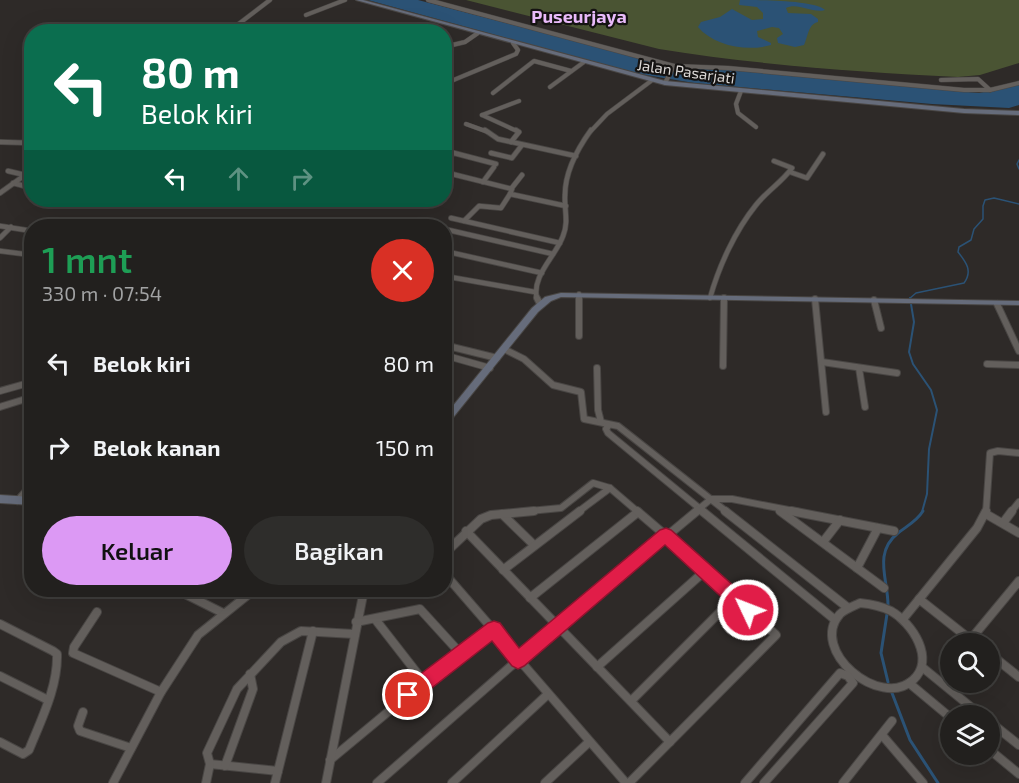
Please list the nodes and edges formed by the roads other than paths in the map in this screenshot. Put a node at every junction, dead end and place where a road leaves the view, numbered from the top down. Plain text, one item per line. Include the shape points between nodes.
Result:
1 (270, 0) edge
2 (345, 0) edge
3 (358, 0) edge
4 (428, 0) edge
5 (306, 15) dead end
6 (238, 24) edge
7 (445, 24) edge
8 (452, 26) edge
9 (478, 33) junction
10 (513, 43) junction
11 (452, 45) edge
12 (584, 62) junction
13 (673, 67) junction
14 (571, 71) junction
15 (452, 80) edge
16 (941, 80) dead end
17 (651, 81) junction
18 (665, 82) junction
19 (1019, 83) edge
20 (550, 87) dead end
21 (990, 90) junction
22 (741, 91) junction
23 (493, 93) dead end
24 (519, 101) dead end
25 (1019, 113) edge
26 (466, 124) dead end
27 (756, 127) dead end
28 (0, 142) edge
29 (512, 142) junction
30 (24, 143) edge
31 (522, 145) junction
32 (452, 154) edge
33 (823, 154) dead end
34 (576, 156) junction
35 (485, 161) junction
36 (774, 161) dead end
37 (8, 171) dead end
38 (790, 172) junction
39 (452, 174) edge
40 (24, 175) edge
41 (522, 175) dead end
42 (24, 176) edge
43 (483, 182) junction
44 (13, 183) junction
45 (24, 186) edge
46 (510, 191) junction
47 (0, 193) edge
48 (566, 206) junction
49 (451, 218) dead end
50 (464, 221) junction
51 (0, 226) edge
52 (10, 227) junction
53 (24, 230) edge
54 (452, 231) edge
55 (0, 238) edge
56 (560, 243) junction
57 (0, 251) edge
58 (452, 253) edge
59 (24, 254) edge
60 (553, 254) junction
61 (542, 273) junction
62 (452, 277) edge
63 (535, 292) junction
64 (579, 294) junction
65 (710, 298) junction
66 (724, 298) junction
67 (814, 298) junction
68 (874, 300) junction
69 (1019, 303) edge
70 (540, 304) junction
71 (997, 304) junction
72 (881, 328) dead end
73 (579, 336) dead end
74 (452, 347) edge
75 (504, 349) junction
76 (1019, 351) edge
77 (452, 357) edge
78 (497, 358) junction
79 (822, 362) junction
80 (987, 364) dead end
81 (1019, 365) edge
82 (723, 366) dead end
83 (490, 368) junction
84 (597, 368) dead end
85 (859, 368) junction
86 (897, 373) dead end
87 (24, 384) edge
88 (0, 391) edge
89 (24, 400) edge
90 (0, 407) edge
91 (865, 407) dead end
92 (826, 412) dead end
93 (452, 413) edge
94 (604, 424) junction
95 (1019, 453) edge
96 (610, 488) junction
97 (24, 493) edge
98 (0, 499) edge
99 (711, 499) junction
100 (17, 501) junction
101 (24, 501) edge
102 (1019, 502) edge
103 (697, 508) junction
104 (777, 508) junction
105 (638, 512) junction
106 (502, 514) junction
107 (986, 514) junction
108 (840, 520) junction
109 (1003, 523) junction
110 (878, 528) junction
111 (466, 531) junction
112 (894, 531) dead end
113 (1019, 533) edge
114 (666, 535) junction
115 (823, 542) junction
116 (452, 546) edge
117 (534, 546) junction
118 (857, 568) junction
119 (503, 570) junction
120 (706, 570) junction
121 (1019, 581) edge
122 (452, 582) edge
123 (884, 588) dead end
124 (193, 597) edge
125 (245, 597) edge
126 (362, 597) edge
127 (530, 598) junction
128 (734, 598) junction
129 (919, 599) junction
130 (847, 607) junction
131 (97, 612) dead end
132 (223, 613) junction
133 (375, 619) junction
134 (834, 619) junction
135 (903, 619) junction
136 (356, 622) junction
137 (0, 624) edge
138 (559, 627) junction
139 (494, 629) junction
140 (313, 631) junction
141 (964, 633) edge
142 (980, 633) edge
143 (354, 634) junction
144 (461, 654) junction
145 (518, 660) junction
146 (1000, 662) edge
147 (597, 667) junction
148 (922, 667) junction
149 (250, 674) junction
150 (1018, 675) edge
151 (0, 676) edge
152 (424, 682) junction
153 (909, 683) junction
154 (161, 692) junction
155 (547, 695) junction
156 (48, 700) junction
157 (631, 701) junction
158 (969, 705) edge
159 (940, 709) edge
160 (83, 712) dead end
161 (892, 721) dead end
162 (1000, 730) edge
163 (882, 735) junction
164 (0, 742) edge
165 (589, 742) junction
166 (670, 742) junction
167 (1019, 745) edge
168 (131, 748) junction
169 (1000, 758) edge
170 (330, 760) junction
171 (210, 764) junction
172 (225, 766) junction
173 (278, 771) junction
174 (1019, 774) edge
175 (380, 782) edge
176 (113, 783) edge
177 (206, 783) edge
178 (275, 783) edge
179 (326, 783) edge
180 (452, 783) edge
181 (545, 783) edge
182 (628, 783) edge
183 (745, 783) edge
184 (764, 783) edge
185 (843, 783) edge
186 (922, 783) edge

1 - 6 street
2 - 5 street
3 - 7 main road, Jalan Pasarjati
4 - 13 street
8 - 9 main road, Jalan Pasarjati
9 - 10 main road, Jalan Pasarjati
9 - 11 street
10 - 12 main road, Jalan Pasarjati
10 - 15 street via 516,54
12 - 14 street
12 - 17 main road, Jalan Pasarjati
13 - 18 street
13 - 21 street
14 - 20 street
14 - 23 street via 534,61
16 - 21 street via 978,79
17 - 18 main road, Jalan Pasarjati
17 - 34 street via 590,131
18 - 22 main road, Jalan Pasarjati
19 - 21 street
22 - 25 main road, Jalan Pasarjati
22 - 27 street via 736,112
24 - 29 street via 482,115 519,132
26 - 29 street
28 - 30 street
29 - 31 street
31 - 34 street
31 - 35 street via 511,159 493,151
32 - 35 street
33 - 38 street via 808,177
34 - 48 street via 565,187
35 - 43 street via 495,166
36 - 38 street via 792,167
37 - 40 street
38 - 65 street via 760,201 716,274
39 - 43 street
41 - 46 street
42 - 44 street
43 - 46 street
44 - 45 street
44 - 47 street
46 - 48 street
46 - 50 street via 501,208 479,206
48 - 56 street via 566,227
49 - 50 street
50 - 56 street
51 - 52 street
52 - 53 street
52 - 55 street
54 - 60 street
56 - 60 street
57 - 59 street
58 - 61 street
60 - 61 street
61 - 63 street
62 - 63 street
63 - 70 street
64 - 65 main road
64 - 70 main road via 555,296
64 - 73 street
65 - 66 main road
66 - 67 main road
66 - 82 street
67 - 68 main road
67 - 79 street
68 - 71 main road
68 - 72 street
69 - 71 main road
70 - 75 main road
71 - 76 street
74 - 78 street
75 - 78 main road
75 - 94 street via 524,359 554,385 581,392 584,419
77 - 83 street
78 - 83 main road
79 - 85 street
79 - 92 street
80 - 81 street
83 - 93 main road
84 - 94 street via 598,410
85 - 86 street
85 - 91 street
87 - 88 street
89 - 90 street
94 - 99 street via 618,426
94 - 103 street via 608,433
95 - 107 street via 990,453
96 - 105 street
96 - 106 street via 593,483 556,509
96 - 117 street
97 - 100 street
98 - 100 main road
99 - 103 street
99 - 104 street via 724,497
99 - 130 street
100 - 101 main road
102 - 109 street
103 - 114 street
103 - 134 street
104 - 108 street
104 - 115 street
105 - 114 street
105 - 127 street
106 - 111 street via 481,519
106 - 117 street
107 - 109 street
107 - 129 street
108 - 110 street
108 - 115 street
109 - 113 street
110 - 112 street
110 - 118 street
111 - 116 street
111 - 119 street
114 - 120 street
114 - 138 street
115 - 118 street
117 - 119 street
118 - 123 street
119 - 127 street
120 - 128 street
120 - 147 street
121 - 142 street
122 - 139 street
124 - 132 street
125 - 132 street
126 - 136 street
127 - 138 street
128 - 157 street
128 - 166 street via 776,635
129 - 135 street
129 - 141 street
130 - 134 street
130 - 135 street via 860,603 875,605
131 - 154 street via 73,653
132 - 154 street via 198,635
133 - 136 street
133 - 144 street via 420,609
133 - 152 street
134 - 153 street via 832,642 837,655 852,672 871,684 885,687
135 - 148 street via 921,643
136 - 143 street
137 - 156 street via 57,654
138 - 145 street
138 - 147 street
139 - 144 street
139 - 145 street
140 - 143 street
140 - 149 street via 288,637
140 - 173 street
143 - 170 street
144 - 152 street
145 - 155 street
145 - 175 street
146 - 150 street
147 - 157 street
148 - 153 street
148 - 158 street
149 - 171 street via 228,704 208,748
149 - 172 street via 253,689
151 - 156 street
152 - 170 street
153 - 159 street
154 - 168 street
155 - 165 street
155 - 180 street
156 - 164 street via 27,753
157 - 166 street
160 - 168 street via 80,731
161 - 163 street
162 - 167 street
163 - 185 street
163 - 186 street
165 - 181 street
165 - 182 street
166 - 182 street
168 - 176 street
169 - 174 street
170 - 179 street
171 - 172 street
171 - 177 street
172 - 173 street
173 - 178 street
183 - 184 street via 840,673 848,676 853,683

